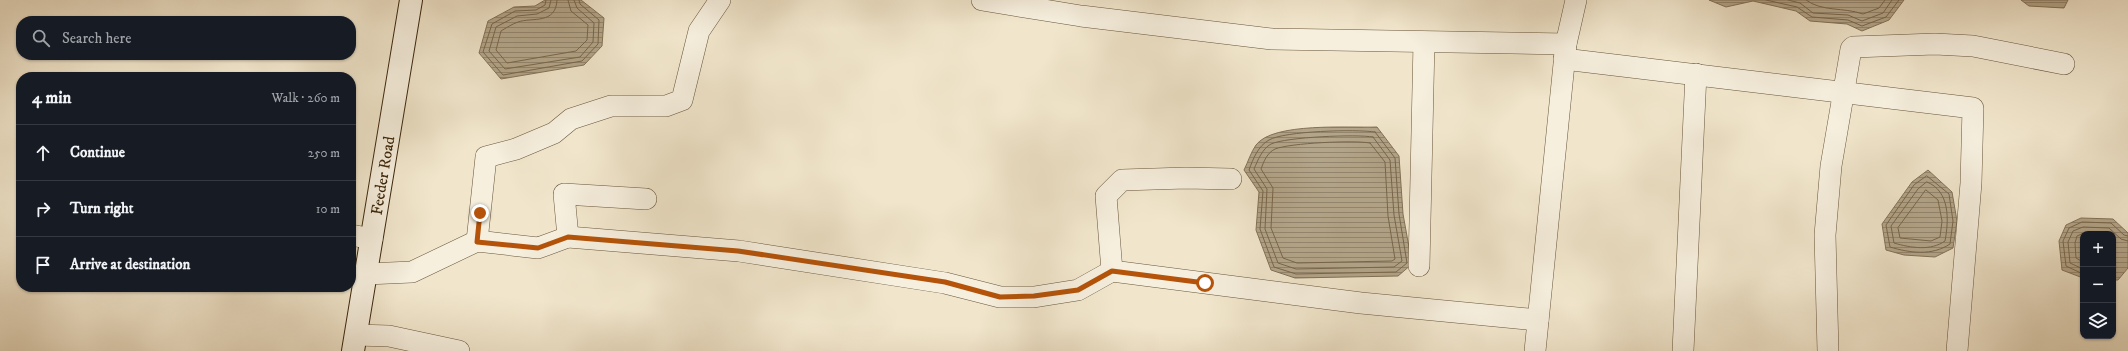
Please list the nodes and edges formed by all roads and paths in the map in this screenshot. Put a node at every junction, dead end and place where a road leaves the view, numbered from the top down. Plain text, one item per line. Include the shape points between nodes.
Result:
1 (411, 0) edge
2 (720, 0) edge
3 (982, 0) edge
4 (1576, 0) edge
5 (1424, 42) junction
6 (1565, 52) junction
7 (2064, 64) dead end
8 (1696, 74) junction
9 (1845, 93) junction
10 (1231, 179) dead end
11 (646, 199) dead end
12 (361, 237) edge
13 (568, 237) junction
14 (477, 242) junction
15 (1419, 266) dead end
16 (1112, 271) junction
17 (366, 274) junction
18 (1538, 320) junction
19 (354, 343) edge
20 (459, 351) edge
21 (1535, 351) edge
22 (1683, 351) edge
23 (1828, 351) edge
24 (1957, 351) edge

1 - 12 street, Feeder Road
2 - 14 street via 699,31 682,100 666,106 611,106 570,119 554,133 486,157
3 - 5 street via 1081,16 1272,39
4 - 6 street
5 - 6 street
5 - 15 street
6 - 8 street
6 - 18 street
7 - 9 street via 1973,46 1856,46 1851,49
8 - 9 street
8 - 22 street
9 - 23 street via 1831,166 1825,235
9 - 24 street via 1973,108 1971,183
10 - 16 street via 1122,180 1106,196
11 - 13 street via 564,194
12 - 17 street, Feeder Road
13 - 14 street via 538,248
13 - 16 street via 738,251 945,282 1000,297 1034,296 1078,290
14 - 17 street via 412,272
16 - 18 street via 1361,303
17 - 19 street, Feeder Road
18 - 21 street
19 - 20 street via 388,336

